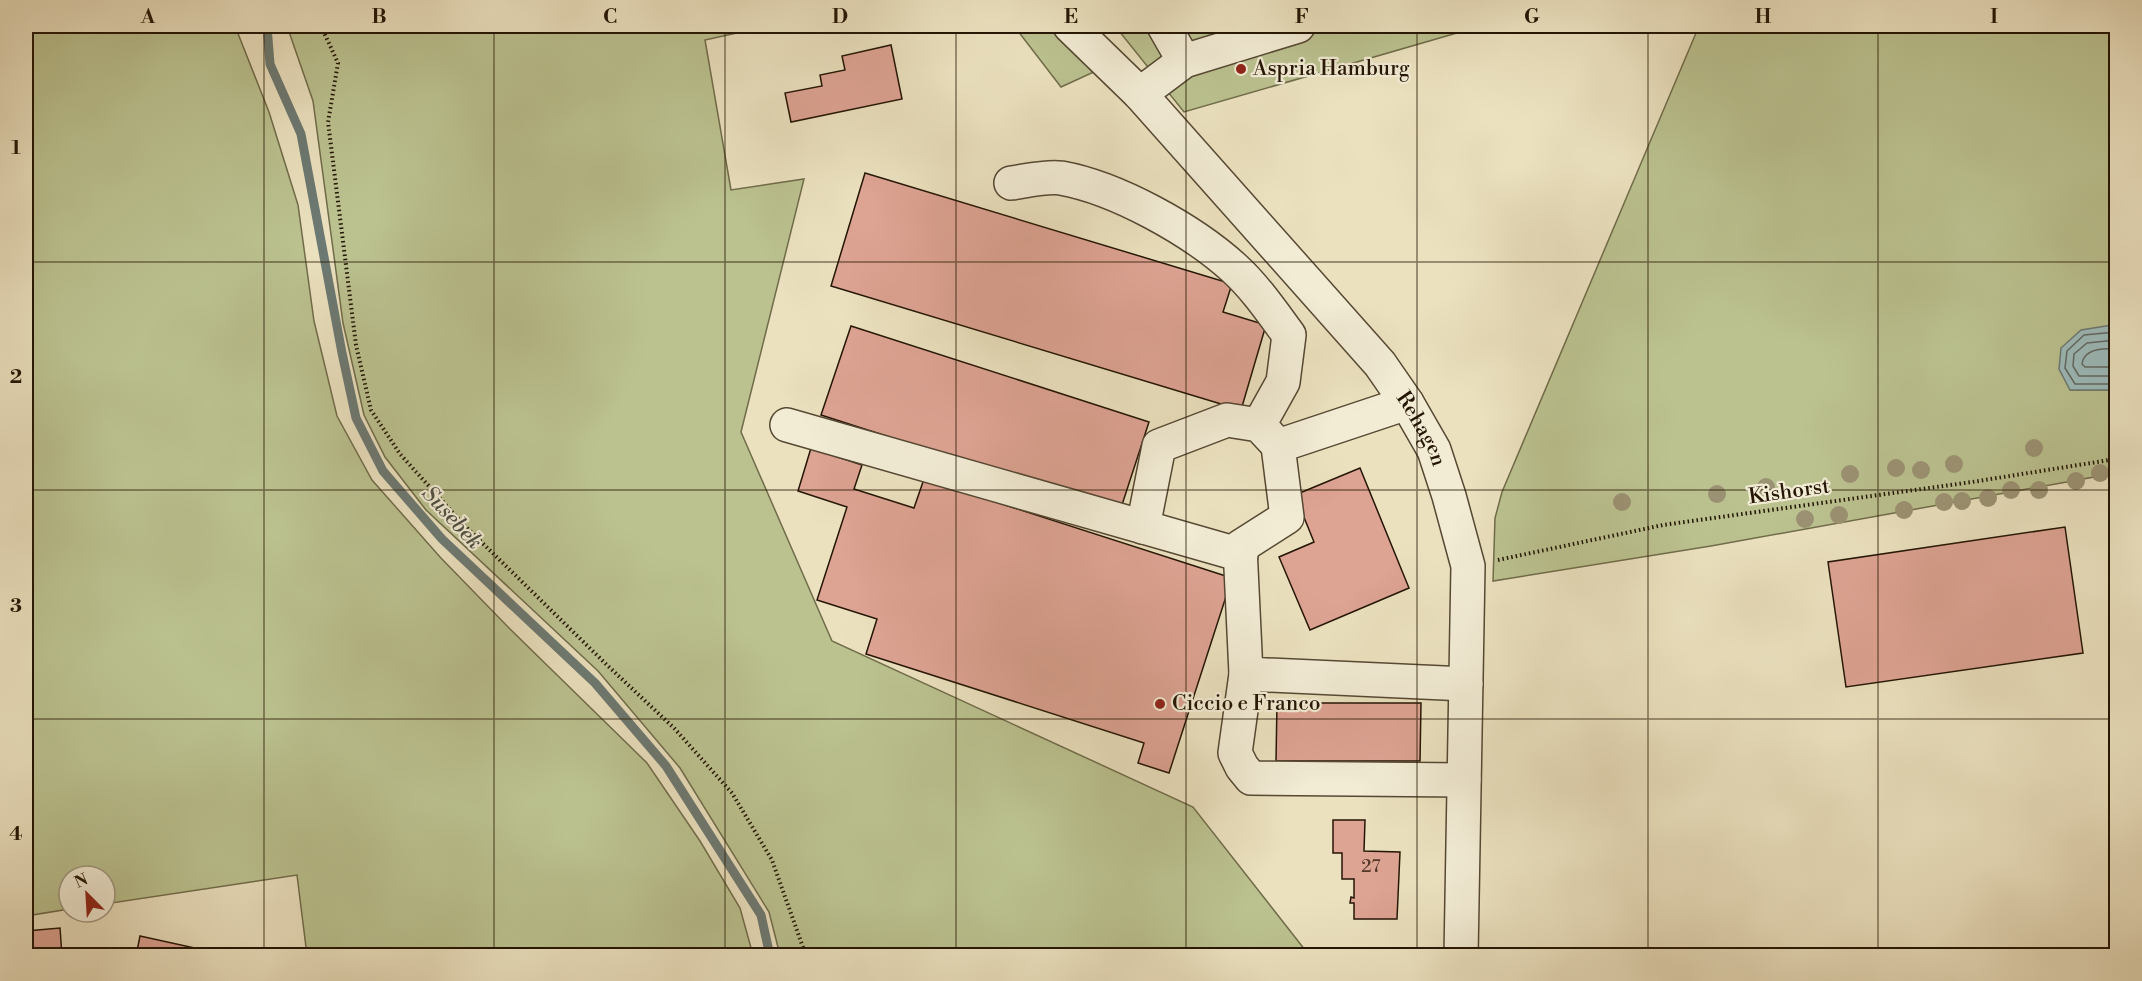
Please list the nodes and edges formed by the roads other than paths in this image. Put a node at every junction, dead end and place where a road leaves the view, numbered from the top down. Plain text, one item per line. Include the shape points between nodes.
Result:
1 (1070, 26) edge
2 (1164, 26) edge
3 (1284, 28) edge
4 (1184, 61) junction
5 (1140, 94) junction
6 (1011, 183) dead end
7 (1407, 403) junction
8 (787, 425) dead end
9 (1269, 436) junction
10 (1143, 527) junction
11 (1241, 555) junction
12 (1245, 674) junction
13 (1466, 684) junction
14 (1464, 780) junction
15 (1461, 956) edge

1 - 5 street, Rehagen
2 - 4 street
3 - 4 street
4 - 5 street
5 - 7 street, Rehagen via 1380,364
6 - 9 street via 1059,178 1104,191 1170,221 1234,268 1289,335 1283,382
7 - 9 street
7 - 13 street, Rehagen via 1434,450 1468,566
8 - 10 street
9 - 10 street via 1227,420 1159,446
9 - 11 street via 1287,517 1240,547
10 - 11 street
11 - 12 street
12 - 13 street
12 - 14 street via 1235,753 1251,778
13 - 14 street, Rehagen
14 - 15 street, Rehagen

